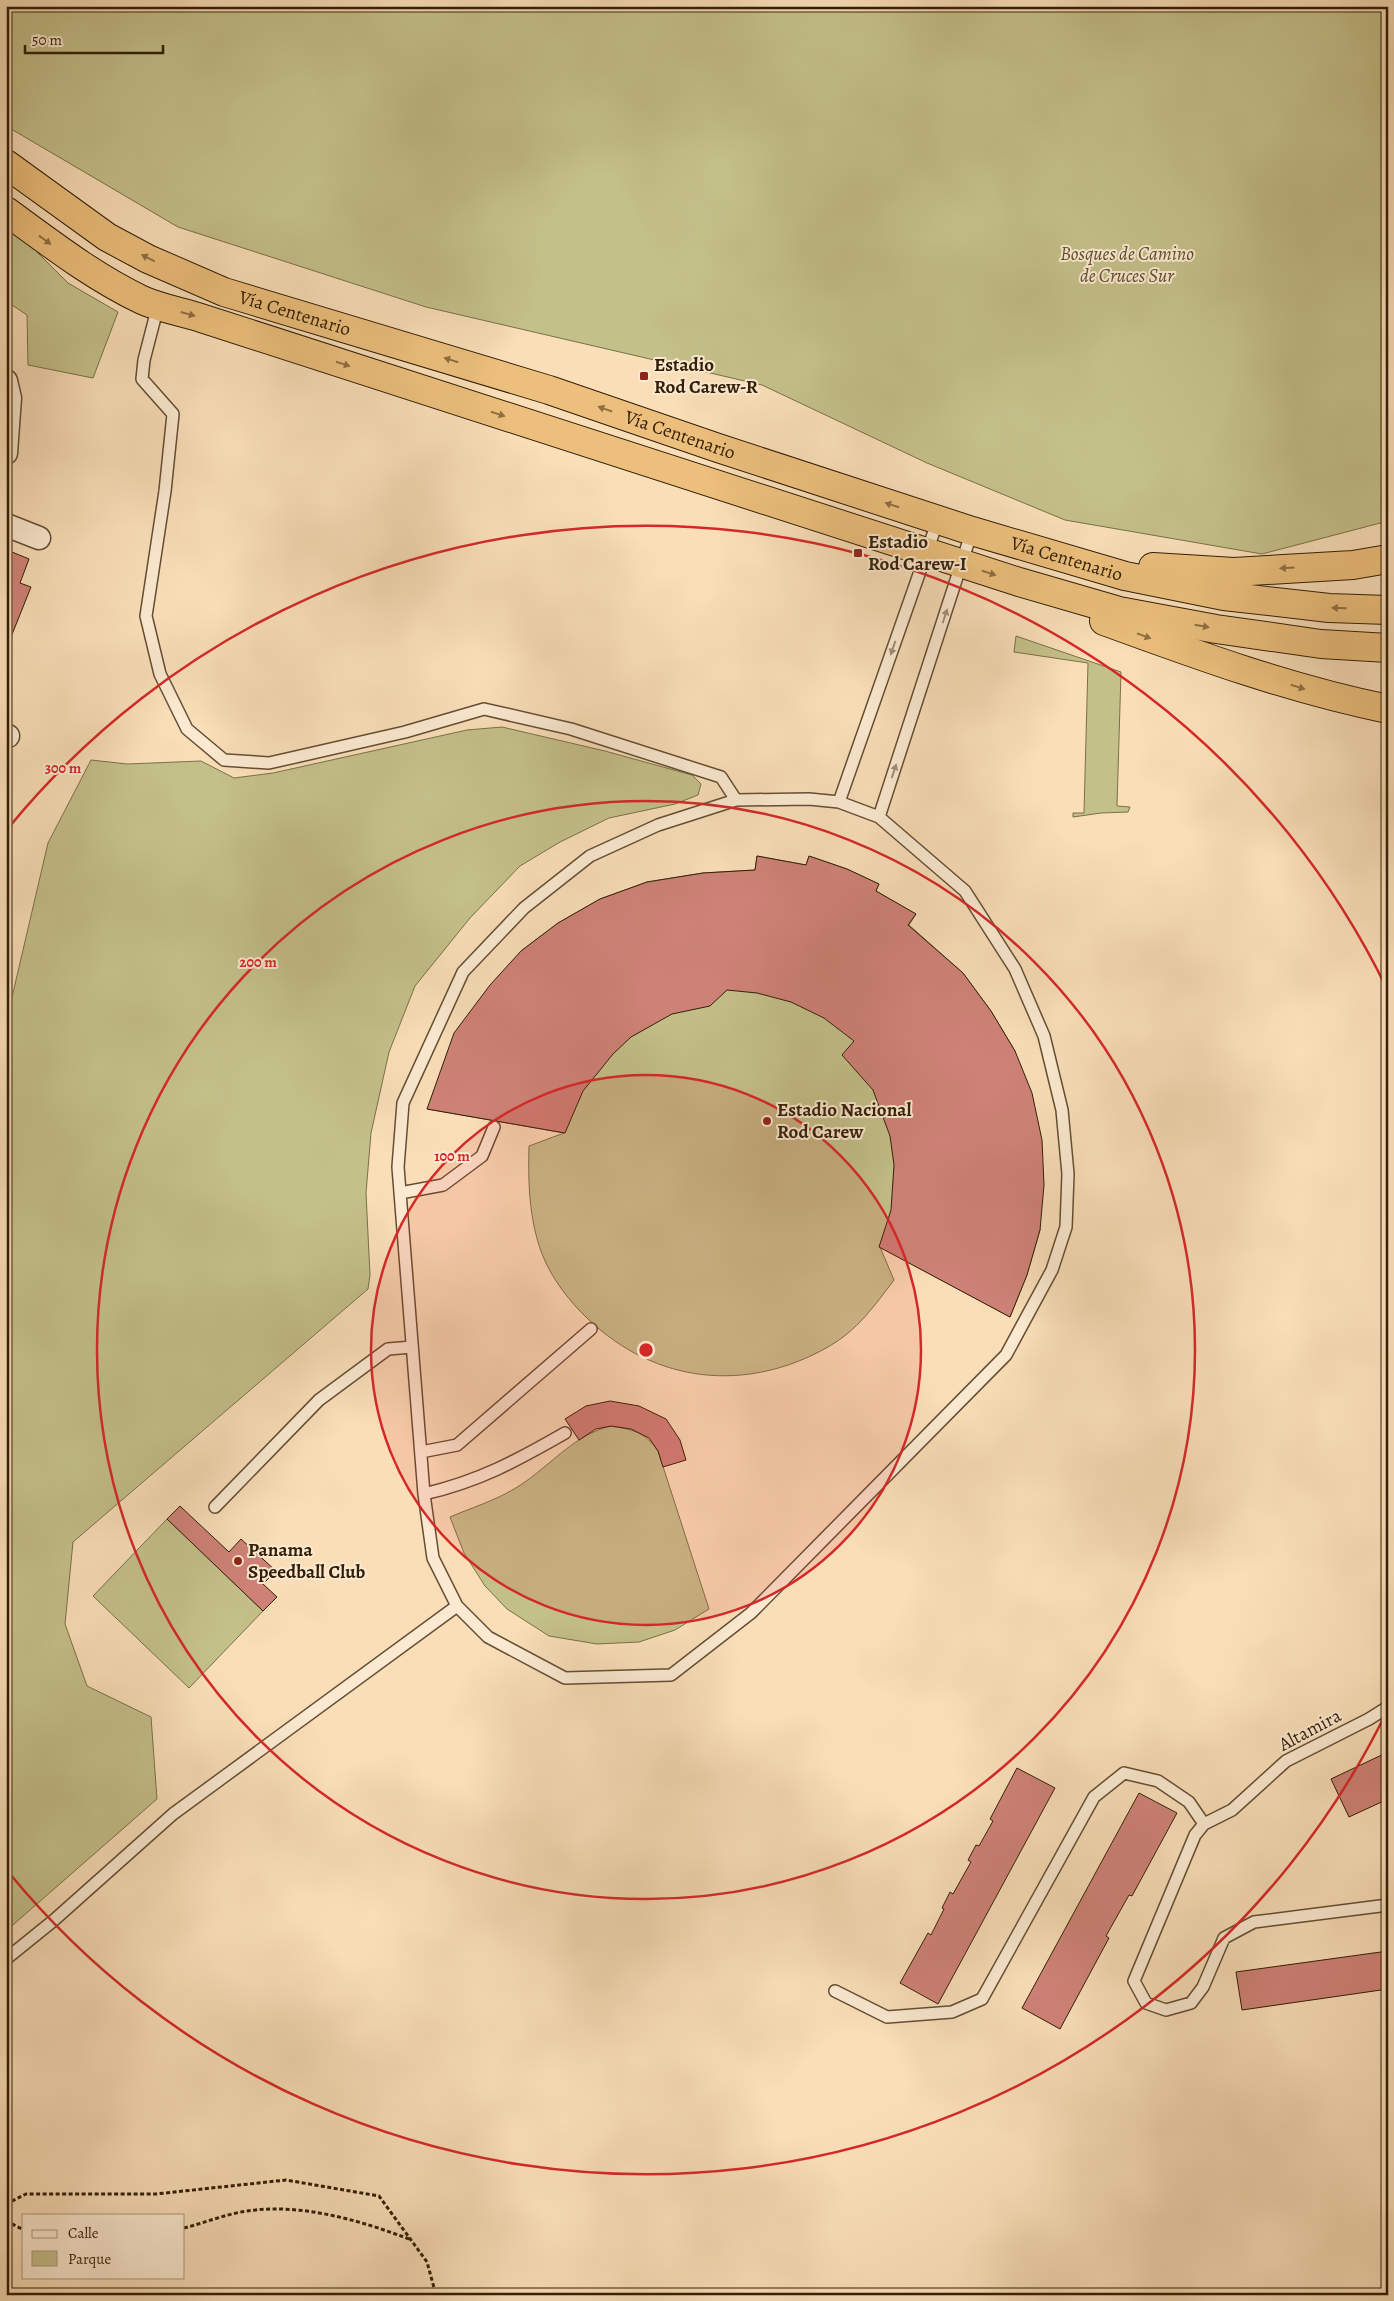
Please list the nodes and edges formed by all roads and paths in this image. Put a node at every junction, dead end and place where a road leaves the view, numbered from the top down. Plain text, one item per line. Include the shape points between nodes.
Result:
1 (6, 164) edge
2 (6, 211) edge
3 (158, 306) junction
4 (6, 381) edge
5 (6, 453) edge
6 (938, 520) junction
7 (6, 525) edge
8 (972, 531) junction
9 (39, 538) dead end
10 (1035, 551) junction
11 (927, 553) junction
12 (1388, 559) edge
13 (962, 564) junction
14 (1019, 582) junction
15 (1388, 610) edge
16 (1388, 648) edge
17 (1388, 709) edge
18 (736, 800) junction
19 (839, 802) junction
20 (879, 817) junction
21 (494, 1127) dead end
22 (400, 1193) junction
23 (591, 1329) dead end
24 (412, 1347) junction
25 (565, 1434) dead end
26 (421, 1452) junction
27 (424, 1494) junction
28 (214, 1507) dead end
29 (457, 1606) junction
30 (1388, 1707) edge
31 (1204, 1824) junction
32 (1388, 1905) edge
33 (6, 1959) edge
34 (835, 1991) dead end
35 (6, 2204) edge
36 (6, 2221) edge
37 (185, 2228) edge
38 (22, 2229) edge
39 (411, 2240) junction
40 (436, 2295) edge

6 -> 1 highway, Vía Centenario via 549,390 224,292 107,237
2 -> 3 highway, Vía Centenario via 83,268
3 -> 11 highway, Vía Centenario
3 - 18 lane via 142,379 173,414 166,491 146,616 160,674 188,729 224,760 268,763 405,732 484,709 571,728 721,777
4 - 5 street via 10,398
6 - 8 highway, Vía Centenario
6 - 11 lane
7 - 9 street
8 - 10 highway, Vía Centenario
8 - 13 lane
12 -> 10 highway via 1353,565 1234,572 1130,566
15 -> 10 highway, Vía Centenario via 1329,608 1224,596 1125,576
11 - 13 highway, Vía Centenario
11 -> 19 lane
13 -> 14 highway, Vía Centenario
20 -> 13 lane
14 -> 16 highway, Vía Centenario via 1119,611 1321,644
14 -> 17 highway via 1099,619 1205,658 1303,689
18 - 19 lane
18 - 22 lane via 658,825 590,856 524,908 463,972 403,1103 398,1167
19 - 20 lane
20 - 29 lane via 965,891 1015,970 1044,1036 1062,1110 1068,1174 1066,1227 1052,1270 1006,1355 750,1613 672,1675 565,1678 488,1637
21 - 22 lane via 482,1156 443,1185
22 - 24 lane
23 - 26 lane via 458,1445
24 - 26 lane
24 - 28 lane via 388,1349 319,1400
25 - 27 lane via 504,1468 460,1486
26 - 27 lane
27 - 29 lane via 433,1558
29 - 33 lane via 173,1814
30 - 31 lane, Altamira via 1286,1761 1232,1810
31 - 32 lane via 1195,1835 1134,1981 1146,2003 1166,2010 1191,2003 1203,1987 1224,1938 1254,1922
31 - 34 lane via 1189,1802 1158,1781 1124,1773 1094,1796 982,1999 952,2012 887,2017
35 - 39 path via 26,2194 156,2194 286,2180 379,2196
36 - 38 path
37 - 39 path via 247,2211 298,2210 371,2224
39 - 40 path via 427,2262

